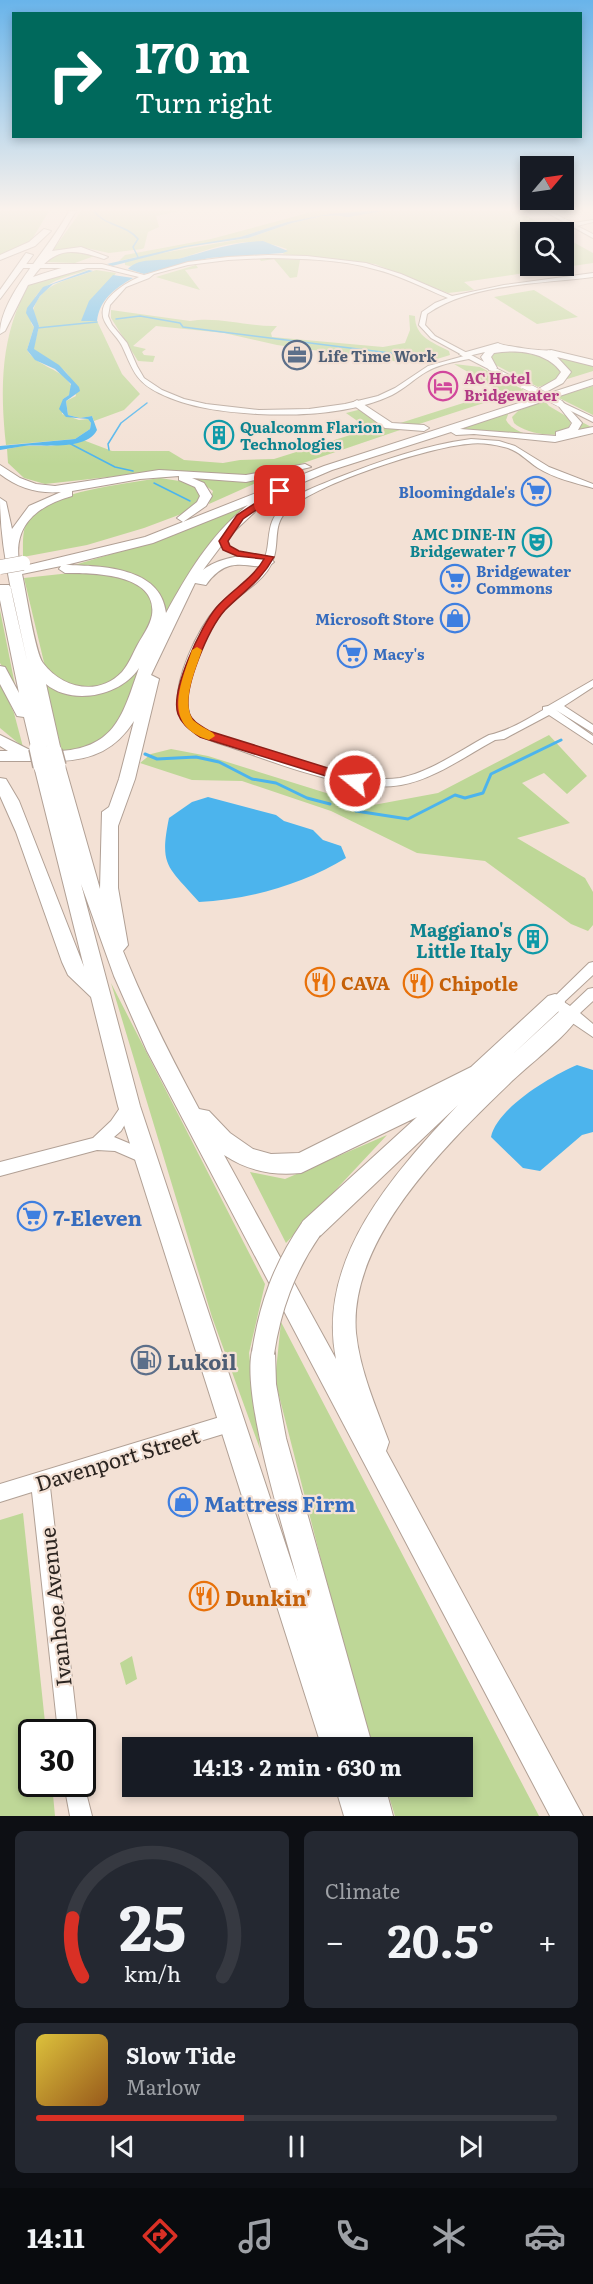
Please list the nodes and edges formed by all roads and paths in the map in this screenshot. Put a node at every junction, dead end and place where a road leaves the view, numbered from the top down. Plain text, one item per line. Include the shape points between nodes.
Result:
1 (17, 296) edge
2 (116, 296) edge
3 (447, 296) edge
4 (458, 296) edge
5 (450, 297) junction
6 (0, 331) edge
7 (491, 351) junction
8 (466, 355) junction
9 (449, 363) junction
10 (593, 363) edge
11 (488, 367) junction
12 (593, 374) edge
13 (593, 382) edge
14 (544, 390) junction
15 (526, 403) junction
16 (357, 404) junction
17 (560, 404) junction
18 (290, 411) junction
19 (593, 420) edge
20 (593, 430) edge
21 (423, 433) junction
22 (0, 468) edge
23 (309, 470) junction
24 (593, 486) edge
25 (0, 502) edge
26 (240, 517) junction
27 (183, 518) junction
28 (269, 559) junction
29 (12, 570) edge
30 (32, 662) junction
31 (0, 670) edge
32 (145, 673) junction
33 (593, 683) edge
34 (552, 707) junction
35 (593, 730) edge
36 (0, 740) edge
37 (593, 741) edge
38 (43, 755) junction
39 (0, 756) edge
40 (0, 783) edge
41 (111, 824) junction
42 (116, 961) junction
43 (593, 967) edge
44 (98, 991) junction
45 (593, 993) edge
46 (563, 1008) junction
47 (593, 1031) edge
48 (476, 1074) junction
49 (178, 1091) junction
50 (129, 1106) junction
51 (97, 1143) junction
52 (145, 1157) junction
53 (0, 1169) edge
54 (233, 1422) junction
55 (40, 1481) junction
56 (0, 1493) edge
57 (396, 1498) junction
58 (67, 1719) edge
59 (334, 1737) edge
60 (355, 1737) edge
61 (77, 1797) edge
62 (354, 1797) edge
63 (372, 1797) edge
64 (81, 1816) edge
65 (360, 1816) edge
66 (377, 1816) edge
67 (567, 1816) edge

1 - 6 highway
2 - 18 street via 105,314 142,380 171,396 208,406
3 - 5 street
4 - 5 street
5 - 8 street via 426,310 422,325 433,337
7 - 8 highway
7 - 11 highway via 486,359
7 - 14 highway via 526,349 560,364 566,372 564,376
8 - 9 street
8 - 10 highway via 493,346 519,345
8 - 11 street
8 - 18 street via 422,366 369,396
9 - 11 street
9 - 16 street via 428,369 389,394
11 - 17 street, bridge
12 - 14 highway
13 - 15 highway
14 - 21 highway
15 - 17 highway via 512,414 510,422 520,430 540,435 567,433 575,428 577,423
15 - 21 highway
16 - 18 street
16 - 21 highway via 389,426
17 - 19 street
20 - 21 highway via 555,439 464,431
21 - 23 highway
22 - 23 highway via 25,484 63,488 160,472 249,478
23 - 26 highway
23 - 27 highway
23 - 29 highway via 203,520 149,540
24 - 28 street via 543,468 513,447 455,443 338,481 293,502 273,524
25 - 29 highway
26 - 28 highway via 224,541 226,548 237,554
26 - 32 highway via 209,552
27 - 29 highway
27 - 29 highway via 202,504 206,496 200,485 180,477 157,477 65,495 39,504 24,515 14,534
28 - 34 street via 258,577 220,609 201,640 182,705 185,718 193,726 218,739 376,784 411,778 500,737
28 - 41 highway via 228,560 206,573 174,629 152,679 127,779
29 - 30 highway
29 - 30 highway via 87,569 122,574 136,579 157,599 159,613 128,674 112,685 91,690 64,689 52,683 42,668
29 - 38 highway
30 - 38 highway
31 - 38 highway
32 - 38 highway via 125,725 112,740 75,755
32 - 41 highway via 116,781
33 - 34 street
34 - 35 street
34 - 37 street
36 - 38 highway
38 - 39 highway
38 - 42 highway
38 - 44 highway
40 - 44 highway via 24,832 71,962
41 - 42 highway via 109,888 120,941
42 - 49 highway
43 - 46 street
44 - 50 highway
45 - 46 street
46 - 47 street
46 - 48 highway
46 - 57 highway via 401,1187 362,1247 348,1280 345,1349
48 - 49 highway via 318,1158 284,1166 236,1154 218,1139
48 - 60 highway, bridge via 311,1229 287,1264 272,1300 263,1353 263,1384 273,1438
49 - 57 highway
50 - 51 street via 116,1126
50 - 52 highway
51 - 52 street via 116,1144
51 - 53 street
52 - 54 highway
54 - 55 street, Davenport Street
54 - 59 highway
55 - 56 street, Davenport Street
55 - 58 street, Ivanhoe Avenue
57 - 67 highway
61 - 64 street
62 - 65 highway
63 - 66 highway

